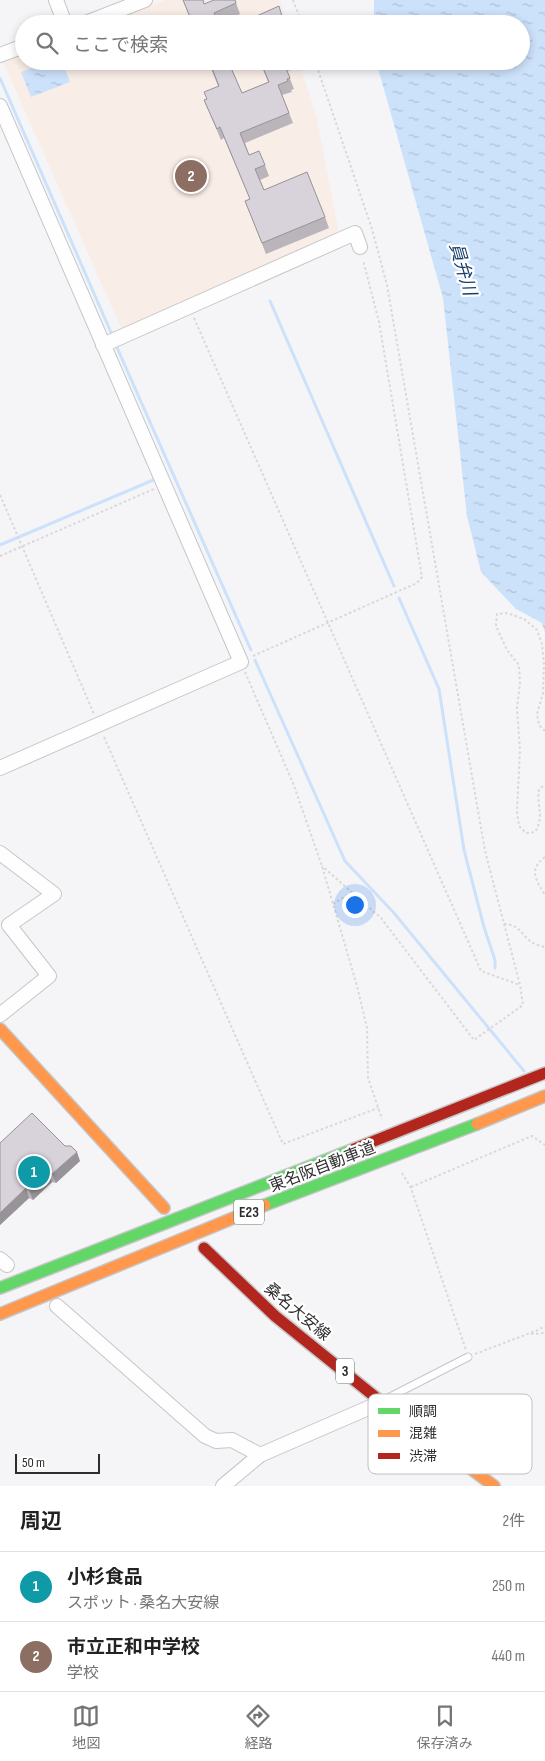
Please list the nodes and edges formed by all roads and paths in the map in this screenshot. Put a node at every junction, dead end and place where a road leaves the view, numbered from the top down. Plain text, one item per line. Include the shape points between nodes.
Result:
1 (56, 0) edge
2 (145, 0) edge
3 (294, 0) edge
4 (123, 4) edge
5 (62, 15) edge
6 (101, 15) edge
7 (299, 15) edge
8 (15, 49) edge
9 (0, 55) edge
10 (317, 70) edge
11 (0, 106) edge
12 (360, 247) joint
13 (189, 307) junction
14 (111, 342) junction
15 (163, 484) junction
16 (0, 495) edge
17 (22, 545) junction
18 (0, 556) edge
19 (328, 623) junction
20 (241, 662) junction
21 (99, 725) junction
22 (545, 731) edge
23 (0, 768) edge
24 (545, 785) edge
25 (0, 853) edge
26 (545, 857) edge
27 (322, 866) junction
28 (352, 892) junction
29 (545, 895) edge
30 (333, 904) junction
31 (504, 924) junction
32 (545, 946) edge
33 (520, 985) junction
34 (0, 1015) edge
35 (0, 1030) edge
36 (545, 1073) edge
37 (545, 1096) edge
38 (378, 1108) junction
39 (383, 1122) dead end
40 (545, 1145) edge
41 (400, 1169) dead end
42 (411, 1188) junction
43 (164, 1208) dead end
44 (204, 1248) dead end
45 (0, 1288) edge
46 (56, 1306) dead end
47 (0, 1314) edge
48 (545, 1326) edge
49 (545, 1333) edge
50 (528, 1334) junction
51 (468, 1356) junction
52 (372, 1394) edge
53 (397, 1394) edge
54 (368, 1408) edge
55 (260, 1456) junction
56 (478, 1474) edge
57 (223, 1486) edge
58 (494, 1486) edge

1 - 5 street
2 - 4 street
3 - 7 path
4 - 6 street
8 - 9 street
10 - 31 path via 372,228 387,285 485,851
11 - 14 street
12 - 13 street via 354,234
12 - 19 path via 379,322 422,578
13 - 14 street
13 - 19 path
14 - 15 street
15 - 17 path
15 - 20 street
16 - 17 path
17 - 18 path
17 - 21 path
19 - 20 path
19 - 33 path via 481,971
20 - 21 street
20 - 27 path via 293,783
21 - 23 street
21 - 38 path via 283,1144
22 - 24 path via 539,725 537,714 544,664 537,630 524,619 507,613 497,614 496,626 507,650 519,665 517,811 519,826 526,833 535,832 540,824 537,798 539,789
25 - 34 street via 54,894 10,925 49,976
26 - 29 path via 537,863 534,872
27 - 28 path
27 - 30 path
28 - 30 path
28 - 33 path via 381,918 474,1040 523,1005
30 - 38 path via 368,1028 368,1078
31 - 32 path via 513,925 531,942
31 - 33 path
35 - 43 main road
36 - 45 main road, 東名阪自動車道 / E23
37 - 47 main road, 東名阪自動車道 / E23 via 247,1212
38 - 39 path
40 - 42 path via 532,1136
41 - 42 path
42 - 51 path
44 - 52 main road, 桑名大安線 / 3 via 275,1316
46 - 55 street via 205,1436 216,1441 232,1440
48 - 50 path
49 - 50 path
50 - 51 path
51 - 53 lane
54 - 55 street
55 - 57 street
56 - 58 main road, 桑名大安線 / 3

